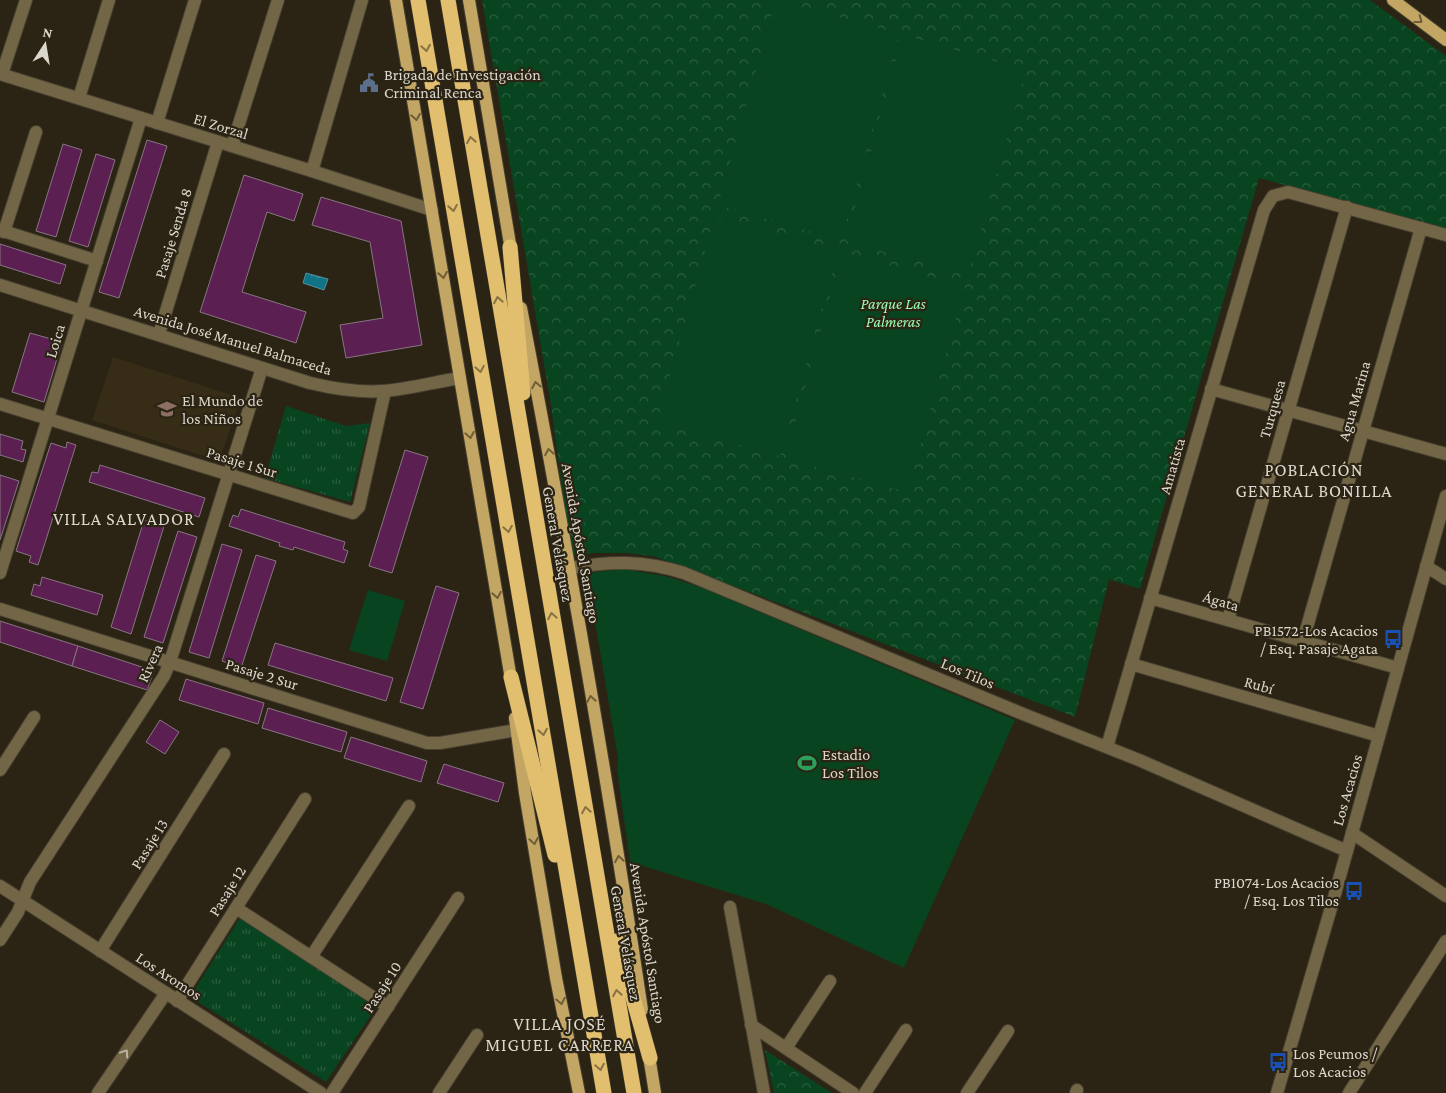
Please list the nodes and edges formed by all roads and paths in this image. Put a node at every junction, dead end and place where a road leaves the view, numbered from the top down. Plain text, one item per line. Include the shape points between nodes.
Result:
1 (26, 0) edge
2 (109, 0) edge
3 (195, 0) edge
4 (278, 0) edge
5 (362, 0) edge
6 (396, 0) edge
7 (418, 0) edge
8 (448, 0) edge
9 (469, 0) edge
10 (1393, 0) edge
11 (1446, 40) edge
12 (1, 74) edge
13 (79, 98) junction
14 (141, 118) junction
15 (157, 123) junction
16 (36, 132) dead end
17 (218, 142) junction
18 (232, 146) junction
19 (312, 170) junction
20 (1347, 207) junction
21 (432, 210) junction
22 (1421, 228) junction
23 (2, 231) edge
24 (1446, 235) edge
25 (510, 247) junction
26 (97, 261) junction
27 (0, 285) edge
28 (81, 310) junction
29 (159, 334) junction
30 (262, 368) junction
31 (460, 378) junction
32 (1211, 389) junction
33 (385, 391) junction
34 (0, 404) edge
35 (1288, 410) junction
36 (48, 419) junction
37 (1363, 430) junction
38 (1446, 454) edge
39 (229, 475) junction
40 (1446, 496) edge
41 (533, 504) junction
42 (1426, 566) junction
43 (569, 568) junction
44 (0, 573) edge
45 (1446, 579) edge
46 (1150, 598) junction
47 (0, 609) edge
48 (1228, 620) junction
49 (1303, 641) junction
50 (170, 662) junction
51 (1131, 664) junction
52 (1398, 668) junction
53 (511, 677) junction
54 (34, 717) dead end
55 (517, 730) junction
56 (1379, 736) junction
57 (1107, 747) junction
58 (224, 754) dead end
59 (0, 770) edge
60 (304, 799) dead end
61 (409, 806) dead end
62 (1352, 833) junction
63 (1347, 851) junction
64 (597, 876) junction
65 (0, 886) edge
66 (1446, 896) edge
67 (458, 898) dead end
68 (22, 900) junction
69 (730, 907) dead end
70 (236, 908) junction
71 (577, 933) junction
72 (0, 940) edge
73 (1446, 941) edge
74 (100, 951) junction
75 (311, 957) junction
76 (830, 981) dead end
77 (166, 993) junction
78 (177, 1001) junction
79 (388, 1007) junction
80 (752, 1025) junction
81 (906, 1030) dead end
82 (1008, 1031) dead end
83 (477, 1035) dead end
84 (786, 1048) junction
85 (650, 1058) junction
86 (302, 1088) edge
87 (1280, 1092) edge
88 (98, 1093) edge
89 (321, 1093) edge
90 (332, 1093) edge
91 (440, 1093) edge
92 (579, 1093) edge
93 (604, 1093) edge
94 (634, 1093) edge
95 (656, 1093) edge
96 (764, 1093) edge
97 (853, 1093) edge
98 (865, 1093) edge
99 (968, 1093) edge
100 (1349, 1093) edge

1 - 12 street
2 - 13 street
3 - 15 street
4 - 18 street
5 - 19 street
6 -> 21 main road
7 -> 71 highway
41 -> 8 highway, General Velásquez
9 - 25 main road, Avenida Apóstol Santiago
10 -> 11 main road
12 - 13 street, El Zorzal
13 - 14 street, El Zorzal
14 - 15 street, El Zorzal
14 - 26 street, Loica
15 - 17 street, El Zorzal
16 - 23 street
17 - 18 street, El Zorzal
17 - 29 street, Pasaje Senda 8
18 - 19 street, El Zorzal
19 - 21 street, El Zorzal
20 - 22 street
20 - 32 street, Amatista via 1288,192 1272,196 1264,210
20 - 35 street, Turquesa
21 -> 31 main road
22 - 24 street
22 - 37 street, Agua Marina
23 - 26 street
25 - 41 highway
43 -> 25 main road, Avenida Apóstol Santiago
26 - 28 street, Loica
27 - 28 street, Avenida José Manuel Balmaceda
28 - 29 street, Avenida José Manuel Balmaceda
28 - 36 street, Loica
29 - 30 street, Avenida José Manuel Balmaceda
30 - 33 street, Avenida José Manuel Balmaceda via 331,388
30 - 39 street, Rivera
31 - 33 street, Avenida José Manuel Balmaceda
31 -> 53 main road
32 - 35 street
32 - 46 street, Amatista
33 - 39 street, Pasaje 1 Sur via 359,507 353,513
34 - 36 street, Pasaje 1 Sur
35 - 37 street
35 - 48 street, Turquesa
36 - 39 street, Pasaje 1 Sur
36 - 44 street, Loica
37 - 38 street
37 - 49 street, Agua Marina
39 - 50 street, Rivera
40 - 42 street, Los Acacios
64 -> 41 highway, General Velásquez
42 - 45 street
42 - 52 street, Los Acacios
43 - 57 street, Los Tilos via 625,562 655,565 684,573
85 -> 43 main road, Avenida Apóstol Santiago
46 - 48 street, Ágata
46 - 51 street, Amatista
47 - 50 street, Pasaje 2 Sur
48 - 49 street, Ágata
49 - 52 street, Ágata
50 - 55 street, Pasaje 2 Sur via 427,743
50 - 68 street, Rivera via 155,692 30,882
51 - 56 street, Rubí
51 - 57 street, Amatista
52 - 56 street, Los Acacios
53 - 55 main road
53 - 71 highway
54 - 59 street
55 -> 92 main road via 556,978
56 - 62 street, Los Acacios
57 - 63 street, Los Tilos
58 - 74 street, Pasaje 13
60 - 70 street, Pasaje 12
61 - 75 street
62 - 63 street, Los Acacios
62 - 66 street
63 - 87 street, Los Acacios
64 - 85 highway
94 -> 64 highway, General Velásquez
65 - 68 street, Los Aromos
67 - 79 street, Pasaje 10
68 - 72 street, Rivera
68 - 74 street, Los Aromos
69 - 80 street
70 - 75 street
70 - 78 street, Pasaje 12
71 -> 93 highway
73 - 100 street
74 - 77 street, Los Aromos
75 - 79 street
76 - 84 street
77 - 78 street, Los Aromos
88 -> 77 street
78 - 86 street, Los Aromos
79 - 90 street, Pasaje 10
80 - 84 street
80 - 96 street
81 - 98 street
82 - 99 street
83 - 91 street
84 - 97 street
85 - 95 main road, Avenida Apóstol Santiago
86 - 89 street, Los Aromos

